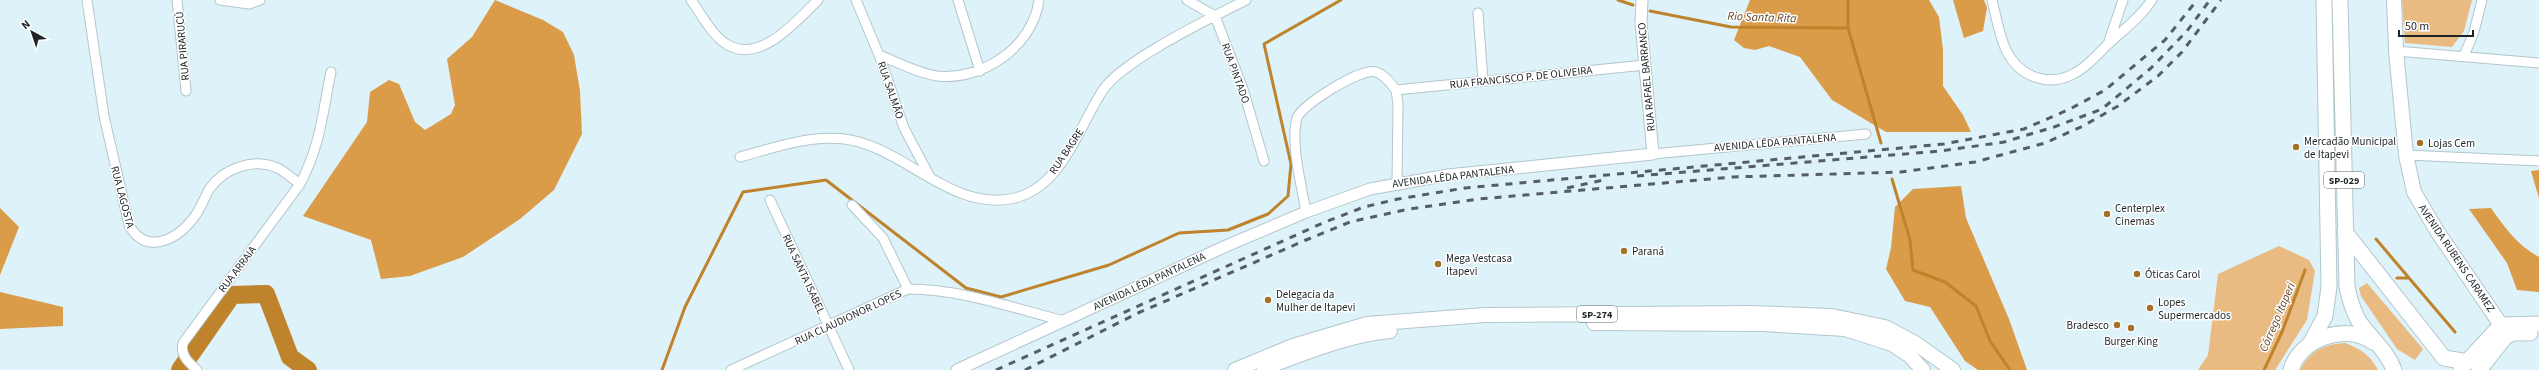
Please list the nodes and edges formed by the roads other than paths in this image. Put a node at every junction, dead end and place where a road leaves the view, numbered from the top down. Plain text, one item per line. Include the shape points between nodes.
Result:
1 (87, 0) edge
2 (178, 0) edge
3 (220, 0) edge
4 (260, 0) edge
5 (691, 0) edge
6 (818, 0) edge
7 (856, 0) edge
8 (958, 0) edge
9 (1039, 0) edge
10 (1187, 0) edge
11 (1246, 0) edge
12 (1642, 0) edge
13 (1992, 0) edge
14 (2123, 0) edge
15 (2152, 0) edge
16 (2324, 0) edge
17 (2340, 0) edge
18 (2394, 0) edge
19 (2482, 0) edge
20 (1478, 13) dead end
21 (1215, 16) junction
22 (2108, 44) junction
23 (2396, 51) junction
24 (879, 54) junction
25 (2464, 56) junction
26 (2539, 63) edge
27 (1645, 65) junction
28 (980, 71) junction
29 (331, 72) dead end
30 (1483, 81) junction
31 (1396, 90) junction
32 (186, 91) dead end
33 (1866, 134) dead end
34 (1653, 154) junction
35 (2406, 155) junction
36 (740, 157) dead end
37 (1264, 161) dead end
38 (2539, 161) edge
39 (931, 179) junction
40 (1398, 183) junction
41 (300, 184) junction
42 (770, 200) dead end
43 (852, 205) dead end
44 (1306, 212) junction
45 (2345, 232) junction
46 (908, 289) junction
47 (1064, 321) junction
48 (2539, 324) edge
49 (829, 327) junction
50 (2503, 330) junction
51 (2539, 333) edge
52 (2310, 344) junction
53 (2382, 349) junction
54 (2468, 367) edge
55 (2396, 368) edge
56 (197, 370) edge
57 (731, 370) edge
58 (849, 370) edge
59 (957, 370) edge
60 (1236, 370) edge
61 (1260, 370) edge
62 (1923, 370) edge
63 (1953, 370) edge
64 (2291, 370) edge

1 - 41 street, RUA LAGOSTA via 104,116 129,225 135,236 142,241 150,242 172,238 193,219 211,188 222,175 237,166 267,164 277,167
2 - 32 street, RUA PIRARUCÚ
3 - 4 street via 249,4
5 - 6 street via 713,31 727,44 738,49 752,49 772,40
7 - 24 street, RUA SALMÃO
8 - 28 street
9 - 28 street via 1033,22 1022,40 1001,60
10 - 21 street
11 - 21 street, RUA BAGRE
12 - 27 street, RUA RAFAEL BARRANCO via 1641,23
13 - 22 street via 2006,51 2025,73 2037,79 2062,79 2076,73
14 - 22 street
15 - 22 street via 2134,22
16 - 52 highway, SP-029 via 2328,286 2325,316
17 - 45 highway, SP-029
18 - 23 main road, AVENIDA RUBENS CARAMEZ
19 - 25 street via 2474,32
20 - 30 street
21 - 37 street, RUA PINTADO via 1243,89
21 - 39 street, RUA BAGRE via 1133,63 1116,76 1104,88 1053,174 1036,188 1016,198 991,200 970,195
23 - 25 street
23 - 35 main road, AVENIDA RUBENS CARAMEZ
24 - 28 street via 935,76 955,77
24 - 39 street, RUA SALMÃO via 904,128
25 - 26 street
27 - 30 street, RUA FRANCISCO P. DE OLIVEIRA
27 - 34 street, RUA RAFAEL BARRANCO
29 - 41 street, RUA ARRAIA via 321,135
30 - 31 street, RUA FRANCISCO P. DE OLIVEIRA
31 - 40 street
31 - 44 street via 1385,77 1376,72 1364,72 1316,101 1298,117 1296,148
33 - 34 street, AVENIDA LÊDA PANTALENA
34 - 40 street, AVENIDA LÊDA PANTALENA via 1448,175
35 - 38 street
35 - 50 main road, AVENIDA RUBENS CARAMEZ via 2413,186 2423,207
36 - 39 street, RUA BAGRE via 790,143 844,139 875,148 899,159
40 - 44 street, AVENIDA LÊDA PANTALENA via 1370,189
41 - 56 street, RUA ARRAIA via 188,335 181,350 183,356
42 - 49 street, RUA SANTA ISABEL
43 - 46 street via 883,238
44 - 47 street, AVENIDA LÊDA PANTALENA
45 - 53 highway, SP-029 via 2350,302 2362,326
45 - 54 highway via 2444,358
46 - 47 street, RUA CLAUDIONOR LOPES via 931,289 957,294
46 - 49 street, RUA CLAUDIONOR LOPES
47 - 59 street, AVENIDA LÊDA PANTALENA
48 - 50 highway
49 - 57 street, RUA CLAUDIONOR LOPES
49 - 58 street, RUA SANTA ISABEL
50 - 51 highway via 2514,333
50 - 54 highway
52 - 53 highway, SP-029 via 2326,336 2356,335 2370,340
52 - 64 highway, SP-029 via 2300,354
53 - 55 highway, SP-029
60 - 63 main road, SP-274 via 1293,346 1367,324 1485,315 1750,313 1832,316 1885,327
61 - 62 main road, SP-274 via 1312,350 1376,332 1434,326 1514,323 1762,324 1845,329 1892,344 1909,355

